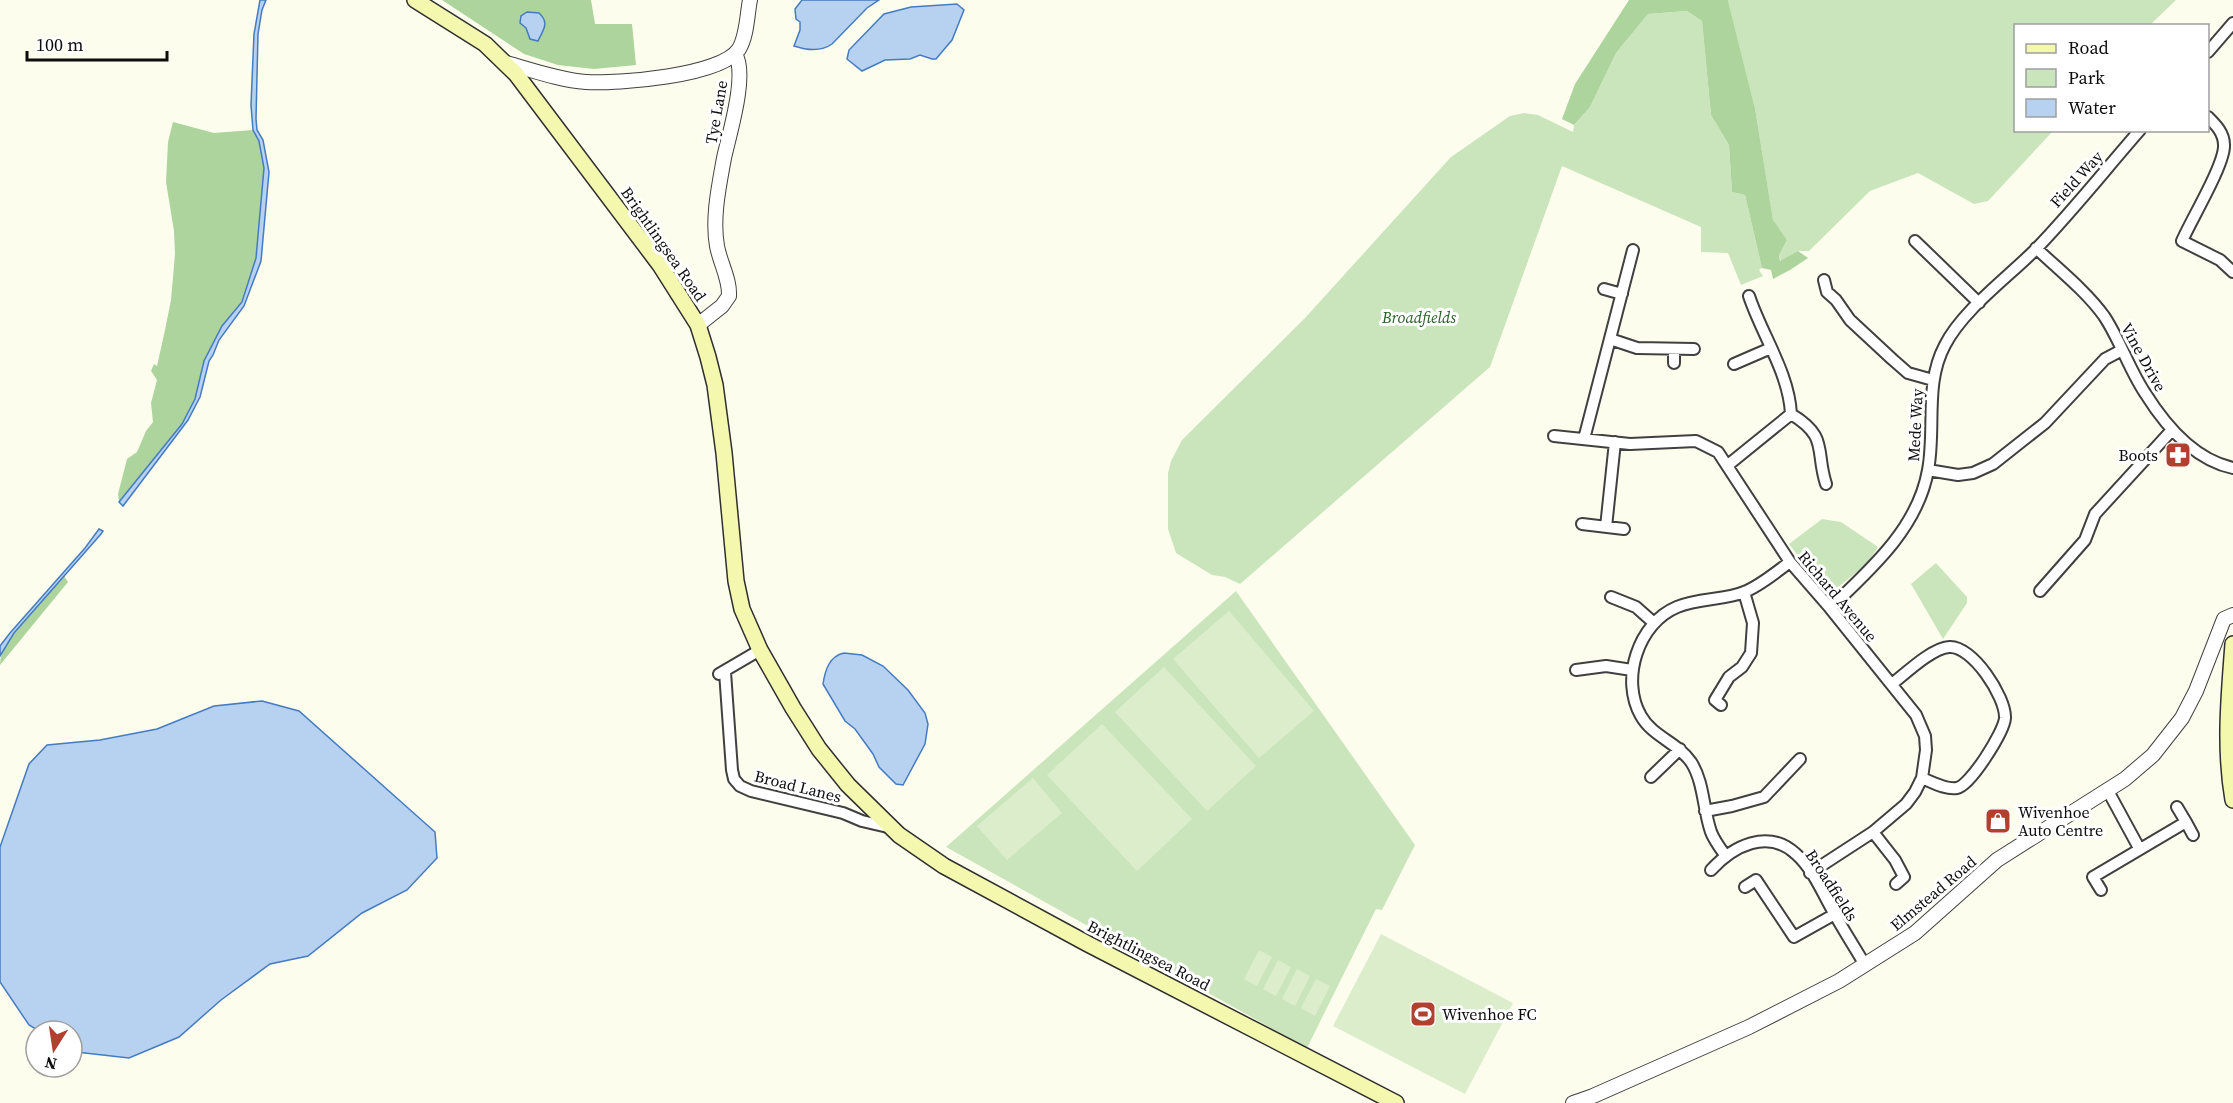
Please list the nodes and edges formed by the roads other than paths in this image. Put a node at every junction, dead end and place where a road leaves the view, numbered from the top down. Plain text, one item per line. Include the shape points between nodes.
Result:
1 (414, 0) edge
2 (750, 0) edge
3 (2233, 23) edge
4 (2209, 51) edge
5 (735, 54) junction
6 (506, 63) junction
7 (2209, 118) edge
8 (2138, 132) edge
9 (1915, 241) dead end
10 (2036, 248) junction
11 (1633, 250) dead end
12 (2233, 272) edge
13 (1824, 280) dead end
14 (1604, 289) dead end
15 (1622, 294) junction
16 (1749, 296) dead end
17 (1979, 303) junction
18 (698, 325) junction
19 (1610, 339) junction
20 (1674, 348) junction
21 (1770, 348) junction
22 (1694, 349) dead end
23 (2122, 350) junction
24 (1674, 363) dead end
25 (1734, 364) dead end
26 (1933, 380) junction
27 (1791, 414) junction
28 (2172, 430) junction
29 (1554, 436) dead end
30 (1584, 439) junction
31 (1615, 442) junction
32 (1728, 465) junction
33 (2233, 468) edge
34 (1928, 470) junction
35 (1826, 484) dead end
36 (1582, 524) dead end
37 (1606, 527) junction
38 (1624, 529) dead end
39 (1790, 562) junction
40 (2037, 575) dead end
41 (1744, 592) junction
42 (1611, 597) dead end
43 (1830, 608) junction
44 (2233, 615) edge
45 (1654, 622) junction
46 (2233, 644) edge
47 (760, 650) junction
48 (1576, 670) dead end
49 (1632, 670) junction
50 (1892, 684) junction
51 (1721, 705) dead end
52 (1680, 749) junction
53 (1800, 759) dead end
54 (1651, 777) dead end
55 (1922, 778) junction
56 (2108, 791) junction
57 (2233, 800) edge
58 (2177, 807) dead end
59 (1705, 811) junction
60 (2186, 822) junction
61 (892, 828) junction
62 (1873, 832) junction
63 (2193, 835) dead end
64 (2139, 848) junction
65 (1725, 855) junction
66 (1711, 870) dead end
67 (1810, 873) junction
68 (1896, 884) dead end
69 (1745, 887) dead end
70 (2101, 890) dead end
71 (1834, 914) junction
72 (1865, 965) junction
73 (1396, 1103) edge
74 (1573, 1103) edge

1 - 6 main road, Brightlingsea Road via 485,44
2 - 5 street via 742,41
3 - 4 street
5 - 6 street, Tye Lane via 717,65 691,72 615,82 573,80
5 - 18 street, Tye Lane via 739,80 716,224 729,296
6 - 18 main road, Brightlingsea Road via 660,265
7 - 12 street via 2223,137 2223,156 2182,241 2220,260
8 - 10 street, Field Way
9 - 17 street
10 - 17 street, Mede Way
10 - 23 street, Vine Drive via 2102,315
11 - 15 street
13 - 26 street via 1827,292 1850,320 1892,359 1908,373
14 - 15 street
15 - 19 street
16 - 21 street
17 - 26 street, Mede Way via 1944,346
18 - 47 main road, Brightlingsea Road via 716,396 736,581 742,609
19 - 20 street via 1637,348
19 - 30 street
20 - 22 street
20 - 24 street
21 - 25 street
21 - 27 street via 1790,397
23 - 28 street, Vine Drive via 2145,393
23 - 34 street via 2105,359 2045,423 1993,464 1958,475
26 - 34 street, Mede Way
27 - 32 street
27 - 35 street via 1815,434
28 - 33 street, Vine Drive via 2214,462
28 - 40 street via 2095,514 2085,540 2043,587
29 - 30 street, Richard Avenue
30 - 31 street, Richard Avenue
31 - 32 street, Richard Avenue via 1696,441 1718,452
31 - 37 street
32 - 39 street, Richard Avenue
34 - 43 street, Mede Way via 1923,490 1884,556
36 - 37 street
37 - 38 street
39 - 41 street
39 - 43 street, Richard Avenue
41 - 45 street via 1685,604
41 - 51 street via 1753,623 1751,653 1715,700
42 - 45 street via 1636,607
43 - 50 street, Richard Avenue
44 - 56 street, Elmstead Road via 2224,619 2196,692 2176,726 2142,765
45 - 49 street
46 - 57 main road via 2227,723
47 - 61 main road, Brightlingsea Road via 828,760
47 - 61 street, Broad Lanes via 722,673 734,779 759,794
48 - 49 street via 1606,666
49 - 52 street via 1632,690 1641,716 1651,729
50 - 55 street, Richard Avenue via 1916,715 1925,736
50 - 55 street via 1937,651 1958,648 1969,654 2002,699 2002,730 1966,783 1956,789
52 - 54 street
52 - 59 street via 1696,773
53 - 59 street via 1764,797
55 - 62 street, Richard Avenue via 1905,804
56 - 64 street
56 - 72 street, Elmstead Road via 1997,860 1915,933
58 - 60 street
59 - 65 street via 1712,834
60 - 63 street
60 - 64 street
61 - 73 main road, Brightlingsea Road via 926,855 1005,899
62 - 67 street, Richard Avenue
62 - 68 street via 1904,877
64 - 70 street via 2090,872
65 - 66 street
65 - 67 street, Broadfields via 1743,845 1766,841 1797,854
67 - 71 street, Broadfields
69 - 71 street via 1756,880 1794,937
71 - 72 street, Broadfields
72 - 74 street, Elmstead Road via 1749,1027

